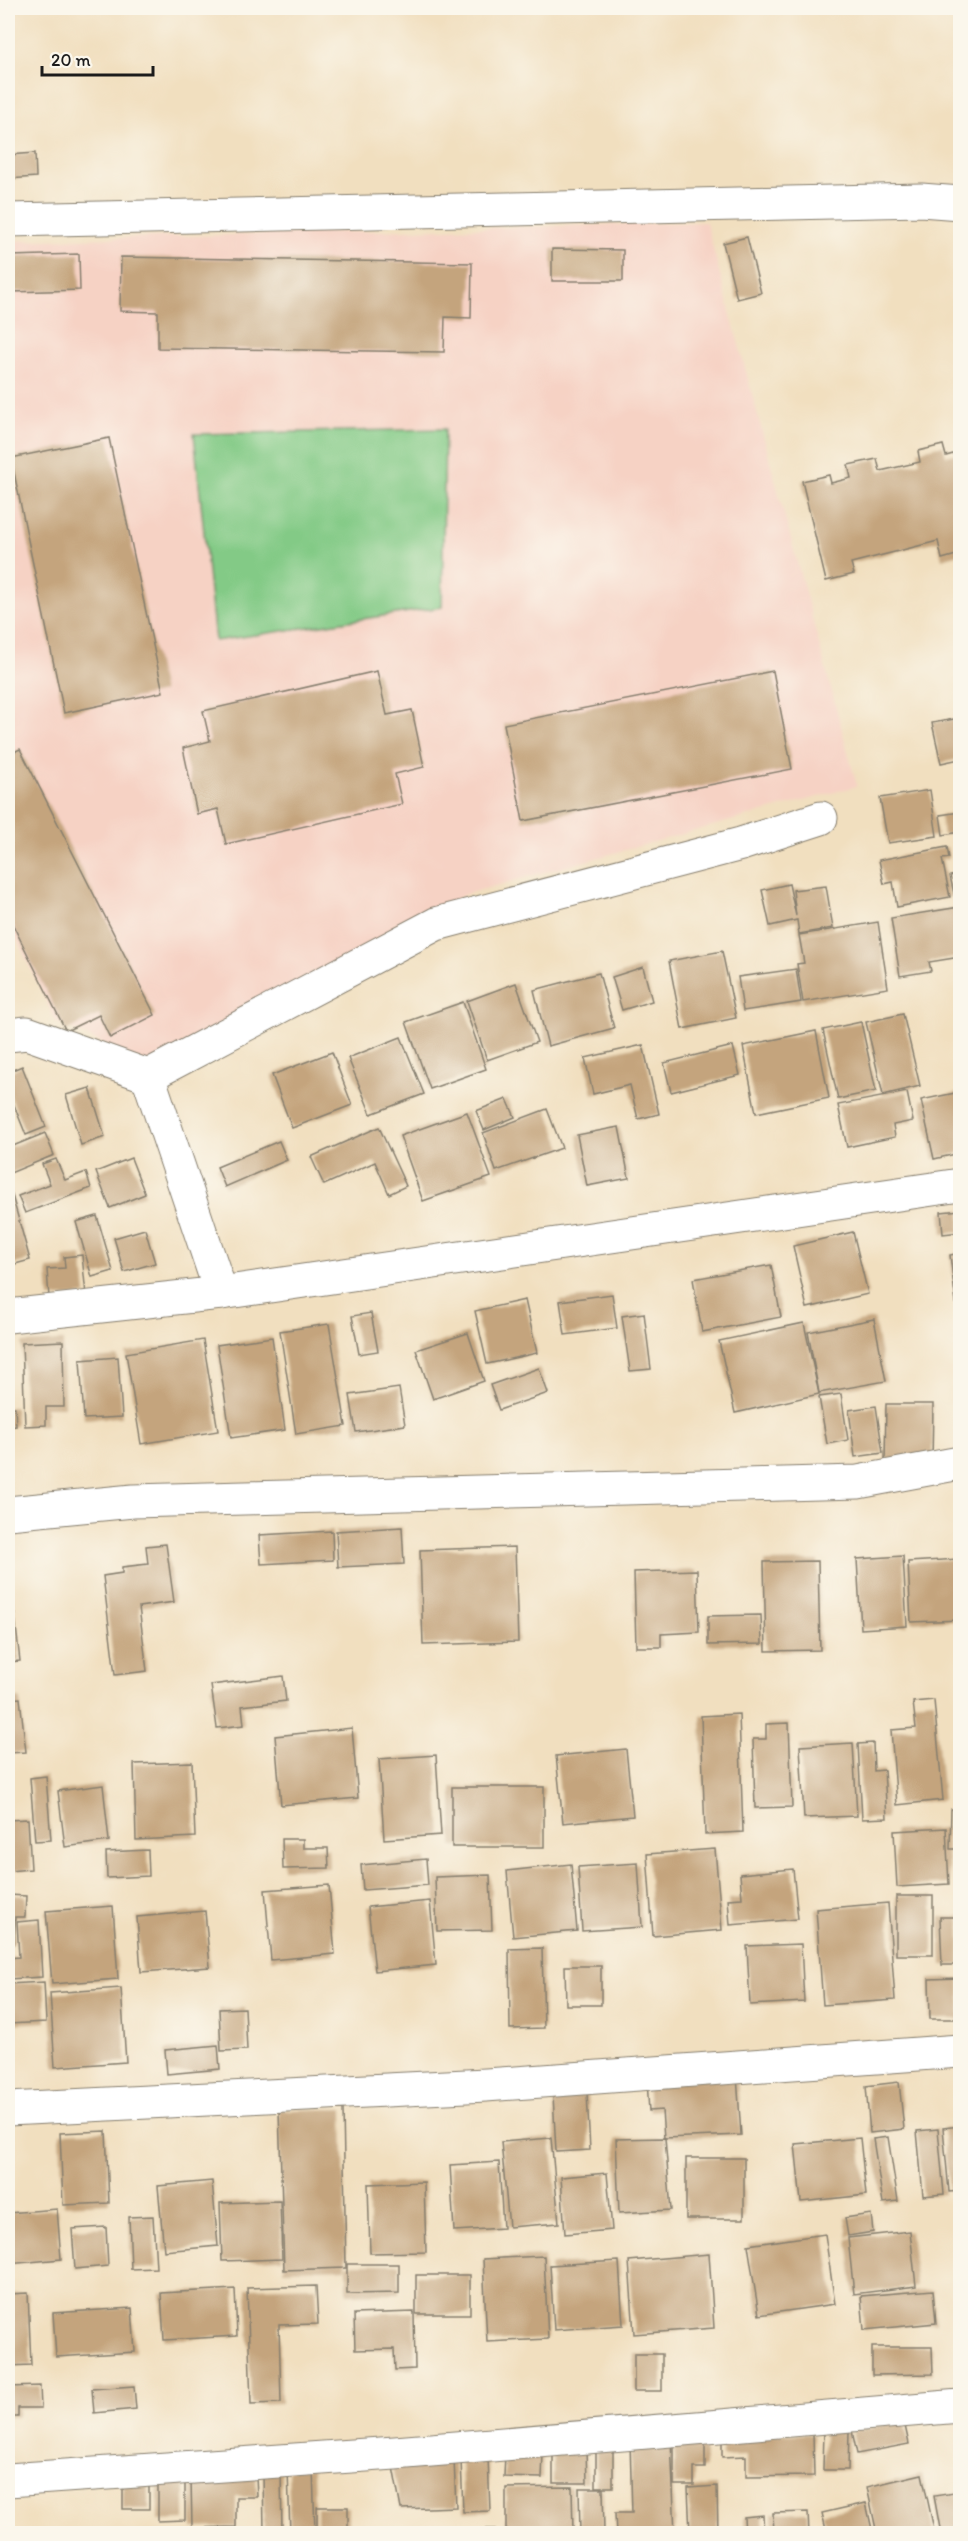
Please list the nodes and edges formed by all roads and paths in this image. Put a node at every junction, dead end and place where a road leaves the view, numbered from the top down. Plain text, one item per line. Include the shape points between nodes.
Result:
1 (960, 203) edge
2 (8, 220) edge
3 (821, 819) dead end
4 (8, 1035) edge
5 (148, 1076) junction
6 (960, 1185) edge
7 (221, 1293) junction
8 (8, 1316) edge
9 (960, 1463) edge
10 (8, 1513) edge
11 (960, 2051) edge
12 (8, 2109) edge
13 (960, 2406) edge
14 (8, 2480) edge

1 - 2 street via 921,200
3 - 5 street via 741,844 435,924
4 - 5 street via 27,1033
5 - 7 street
6 - 7 street
7 - 8 street
9 - 10 street via 858,1482 133,1501
11 - 12 street via 486,2085
13 - 14 street via 395,2453

